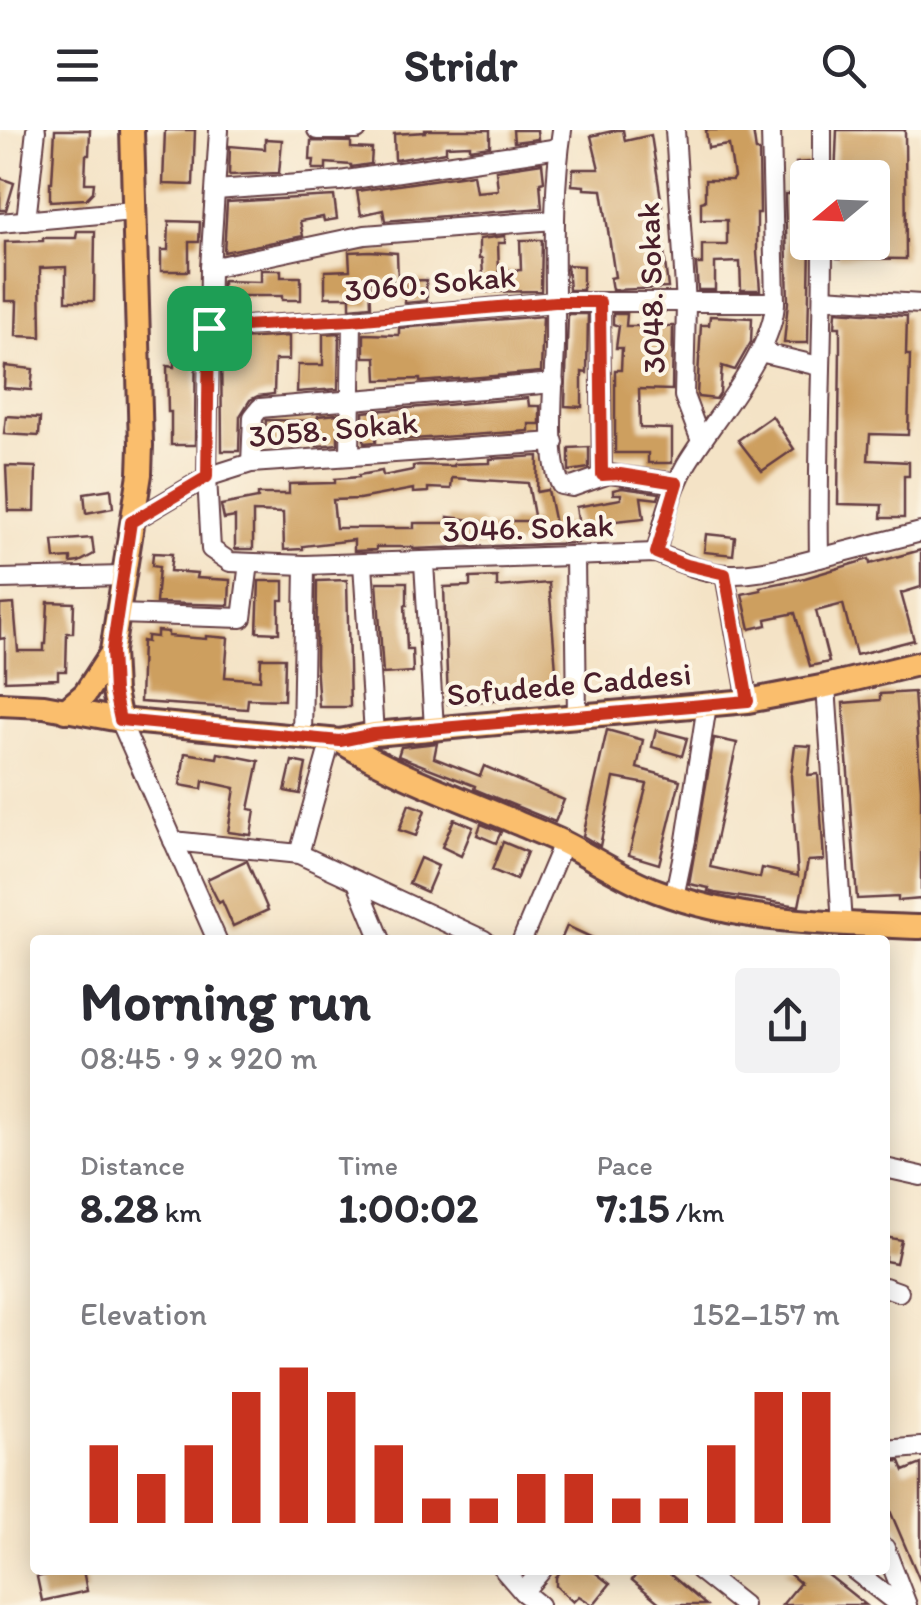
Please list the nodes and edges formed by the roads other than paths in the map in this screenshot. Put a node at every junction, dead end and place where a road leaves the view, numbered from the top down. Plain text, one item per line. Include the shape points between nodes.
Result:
1 (36, 130) edge
2 (132, 130) edge
3 (219, 130) edge
4 (317, 130) edge
5 (357, 130) edge
6 (675, 130) edge
7 (771, 130) edge
8 (822, 130) edge
9 (560, 139) edge
10 (822, 160) edge
11 (216, 190) junction
12 (133, 211) junction
13 (554, 220) junction
14 (26, 221) junction
15 (0, 224) edge
16 (822, 260) edge
17 (210, 268) junction
18 (823, 298) junction
19 (555, 302) junction
20 (600, 302) junction
21 (775, 302) junction
22 (686, 304) junction
23 (921, 304) edge
24 (352, 320) junction
25 (209, 328) junction
26 (760, 352) junction
27 (820, 366) junction
28 (554, 383) junction
29 (350, 401) junction
30 (701, 441) junction
31 (554, 442) junction
32 (350, 456) junction
33 (252, 463) junction
34 (602, 475) junction
35 (207, 477) junction
36 (677, 483) junction
37 (131, 522) junction
38 (921, 532) edge
39 (656, 553) junction
40 (575, 558) junction
41 (820, 558) junction
42 (424, 562) junction
43 (248, 563) junction
44 (363, 564) junction
45 (305, 565) junction
46 (725, 574) junction
47 (124, 576) junction
48 (0, 579) edge
49 (118, 614) junction
50 (112, 651) junction
51 (921, 663) edge
52 (826, 686) junction
53 (748, 701) junction
54 (0, 704) edge
55 (708, 704) junction
56 (64, 711) junction
57 (577, 718) junction
58 (120, 720) junction
59 (434, 728) junction
60 (374, 734) junction
61 (302, 737) junction
62 (335, 740) junction
63 (172, 840) junction
64 (563, 842) junction
65 (299, 854) junction
66 (357, 882) junction
67 (674, 898) junction
68 (842, 924) junction
69 (921, 926) edge
70 (783, 930) edge
71 (214, 935) edge
72 (379, 935) edge
73 (473, 935) edge
74 (524, 935) edge
75 (890, 1169) edge
76 (921, 1176) edge
77 (921, 1447) edge
78 (890, 1450) edge
79 (890, 1561) edge
80 (508, 1575) edge
81 (538, 1575) edge
82 (706, 1575) edge
83 (860, 1575) edge
84 (523, 1592) junction
85 (539, 1605) edge
86 (743, 1605) edge
87 (899, 1605) edge
88 (907, 1605) edge

1 - 14 street
2 - 12 main road
3 - 11 street
4 - 5 street
6 - 22 street, 3048. Sokak
7 - 21 street
8 - 10 street
9 - 11 street via 340,181
9 - 13 street
11 - 17 street
12 - 14 street
12 - 37 main road via 141,445
13 - 17 street via 365,235
13 - 19 street
14 - 15 street
16 - 18 street
17 - 25 street
18 - 23 street
18 - 27 street
19 - 20 street, 3060. Sokak
19 - 24 street, 3060. Sokak
19 - 28 street
20 - 22 street, 3060. Sokak
20 - 34 street
21 - 22 street, 3060. Sokak
21 - 26 street
22 - 30 street, 3048. Sokak via 684,396
24 - 25 street, 3060. Sokak
24 - 29 street
25 - 35 street
26 - 27 street
26 - 30 street
27 - 41 street
28 - 29 street
28 - 31 street
29 - 32 street
29 - 33 street via 260,408 252,417
30 - 36 street
31 - 32 street, 3058. Sokak
31 - 34 street via 562,486
32 - 33 street, 3058. Sokak
33 - 35 street, 3058. Sokak
34 - 36 street
35 - 37 street, 3058. Sokak
35 - 43 street via 212,550 230,562
36 - 39 street
37 - 47 main road
38 - 41 street, 3046. Sokak
39 - 40 street, 3046. Sokak
39 - 46 street, 3046. Sokak
40 - 42 street, 3046. Sokak
40 - 57 street
41 - 46 street, 3046. Sokak
42 - 44 street, 3046. Sokak
42 - 59 street
43 - 45 street, 3046. Sokak
43 - 49 street via 242,618
44 - 45 street, 3046. Sokak
44 - 60 street
45 - 61 street
46 - 53 street
47 - 48 street
47 - 49 main road
49 - 50 main road
50 - 56 main road via 86,694
50 - 58 main road
51 - 52 main road, Sofudede Caddesi
52 - 53 main road, Sofudede Caddesi
52 - 68 street
53 - 55 main road, Sofudede Caddesi
54 - 56 main road
55 - 57 main road, Sofudede Caddesi
55 - 67 street
56 - 58 main road
57 - 59 main road, Sofudede Caddesi
58 - 61 main road
58 - 63 street
59 - 60 main road, Sofudede Caddesi
60 - 62 main road, Sofudede Caddesi
61 - 62 main road
62 - 64 main road
62 - 65 street
63 - 65 street
63 - 71 street
64 - 67 main road
64 - 74 street
65 - 66 street
66 - 72 street
66 - 73 street
67 - 70 main road
68 - 69 main road
68 - 70 main road
75 - 76 street
77 - 78 street
79 - 88 street
80 - 84 street
81 - 84 street
82 - 86 street
83 - 87 street
84 - 85 street

